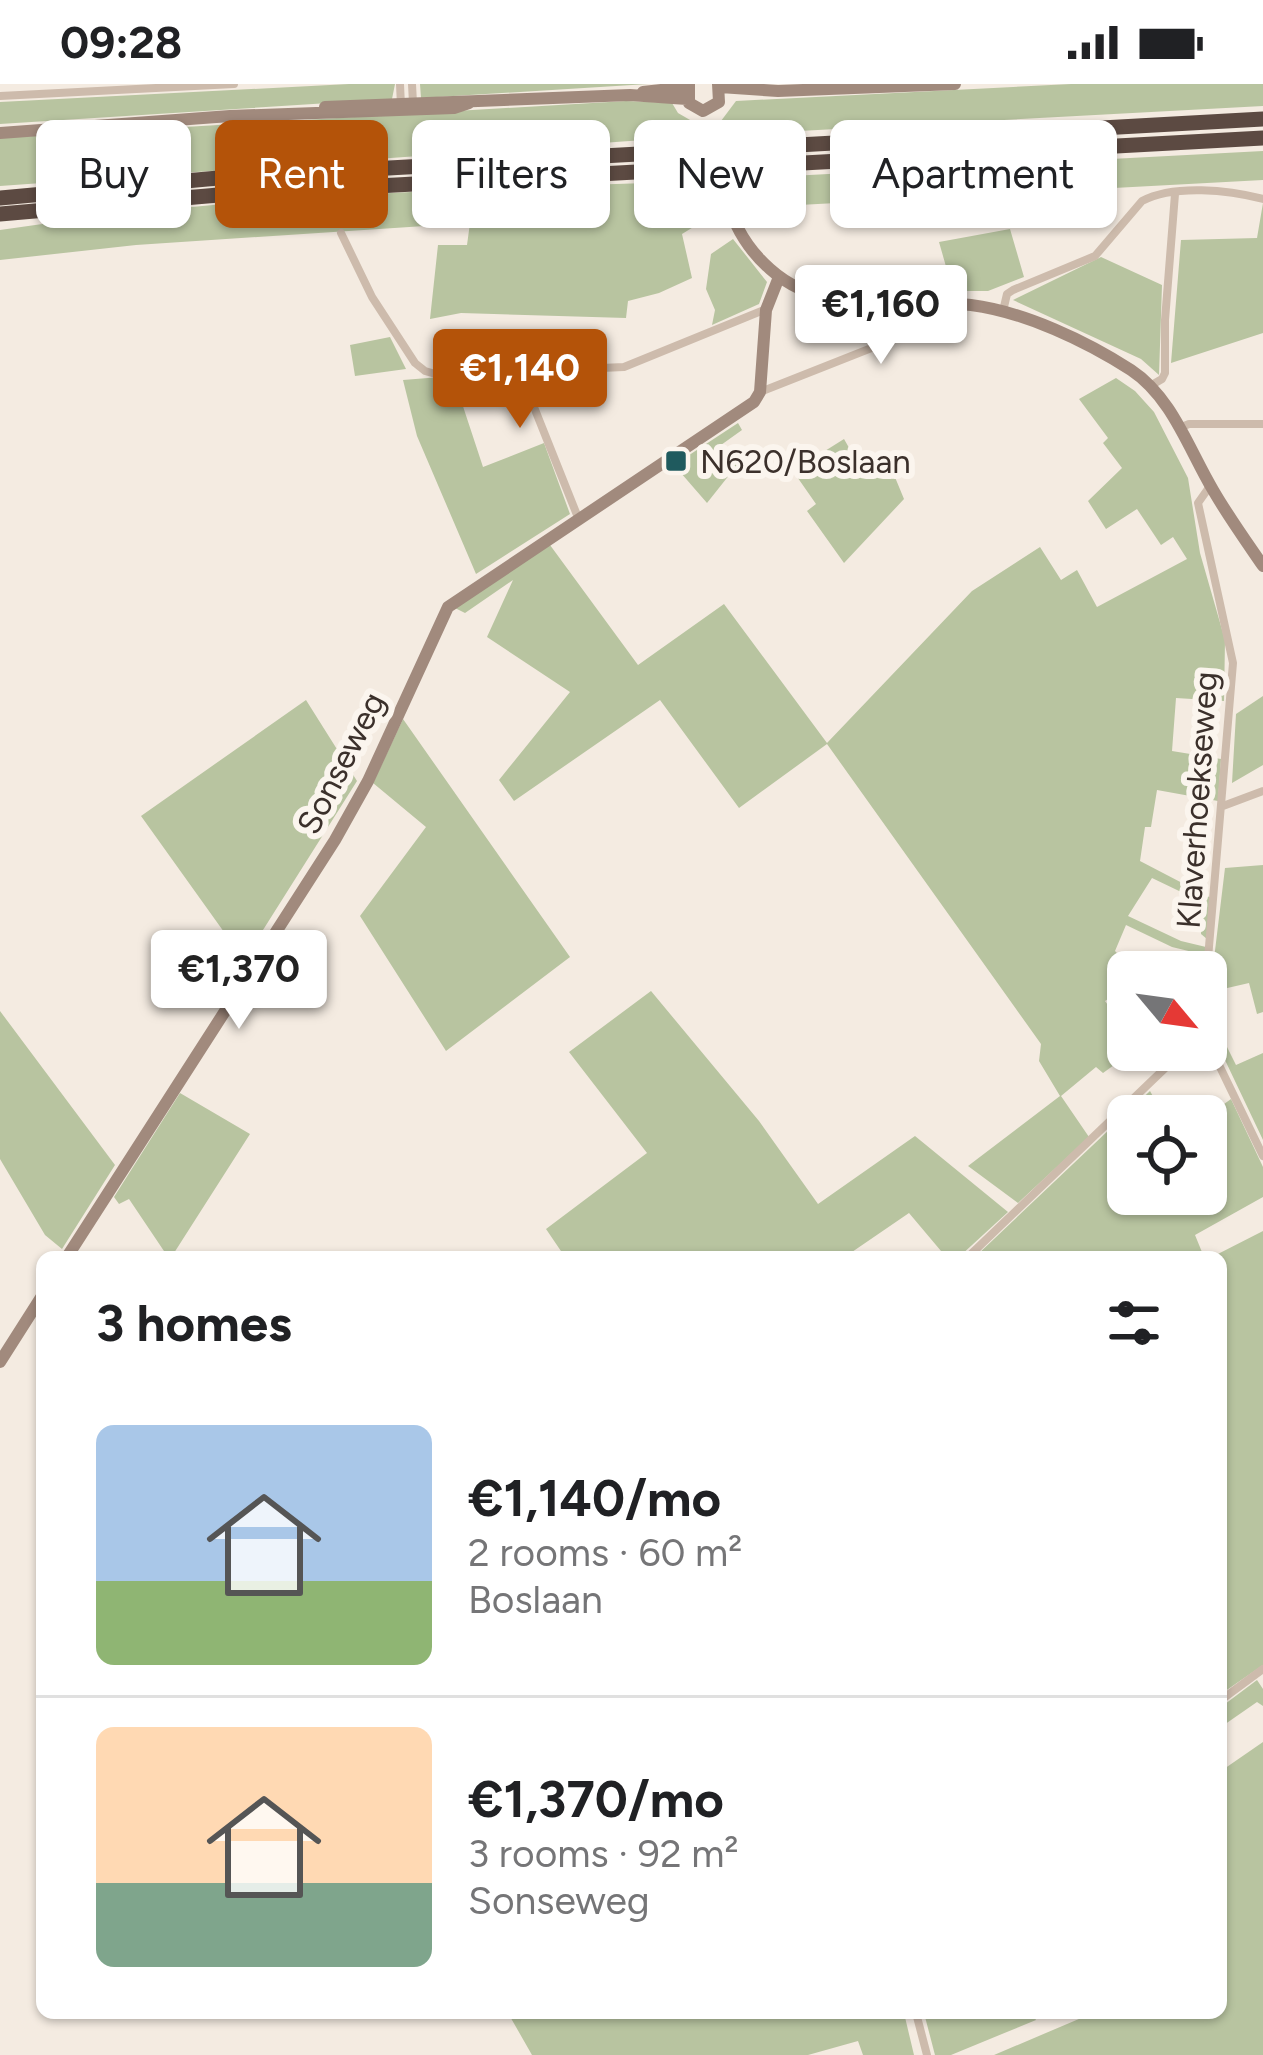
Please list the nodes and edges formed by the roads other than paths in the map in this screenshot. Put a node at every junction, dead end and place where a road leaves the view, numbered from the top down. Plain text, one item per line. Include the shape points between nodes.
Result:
1 (234, 84) edge
2 (400, 84) edge
3 (412, 84) edge
4 (955, 84) edge
5 (117, 87) edge
6 (794, 87) edge
7 (688, 90) edge
8 (0, 96) edge
9 (407, 106) junction
10 (713, 109) edge
11 (1263, 119) edge
12 (0, 133) edge
13 (1263, 139) edge
14 (1174, 194) junction
15 (0, 197) edge
16 (1263, 199) edge
17 (0, 214) edge
18 (341, 232) dead end
19 (779, 277) junction
20 (926, 304) junction
21 (766, 310) junction
22 (1003, 311) junction
23 (520, 372) junction
24 (1150, 386) junction
25 (760, 392) junction
26 (1263, 424) edge
27 (1178, 428) junction
28 (1210, 486) junction
29 (579, 520) junction
30 (1263, 566) edge
31 (1263, 791) edge
32 (1223, 806) junction
33 (1209, 951) edge
34 (1162, 1071) edge
35 (1222, 1071) edge
36 (1263, 1156) edge
37 (71, 1251) edge
38 (974, 1251) edge
39 (36, 1305) edge
40 (0, 1362) edge
41 (1263, 1669) edge
42 (1227, 1696) edge
43 (918, 2019) edge
44 (927, 2055) edge

1 - 5 street
2 - 9 street
3 - 9 street
4 - 6 main road
5 - 8 street
6 - 10 main road
7 - 9 main road
7 - 10 main road
9 - 12 main road
10 - 19 main road, bridge via 725,192 744,241
11 - 15 highway
13 - 17 highway
14 - 16 street
14 - 22 street via 1142,201 1105,248 1013,290
14 - 24 street via 1165,373
18 - 23 street via 372,297 424,371
19 - 20 main road via 846,303
19 - 21 main road
20 - 22 main road
20 - 25 street, Sonseweg via 912,332
21 - 23 street via 624,367
21 - 25 main road
22 - 24 main road via 1095,350
23 - 29 street
24 - 27 main road
25 - 29 main road, Sonseweg
26 - 27 street
27 - 28 main road
28 - 30 main road
28 - 32 street, Klaverhoekseweg via 1198,503 1233,663
29 - 37 main road, Sonseweg via 458,598 441,618 334,840
31 - 32 street
32 - 33 street, Klaverhoekseweg
34 - 38 street
35 - 36 street
39 - 40 main road
41 - 42 street
43 - 44 street

